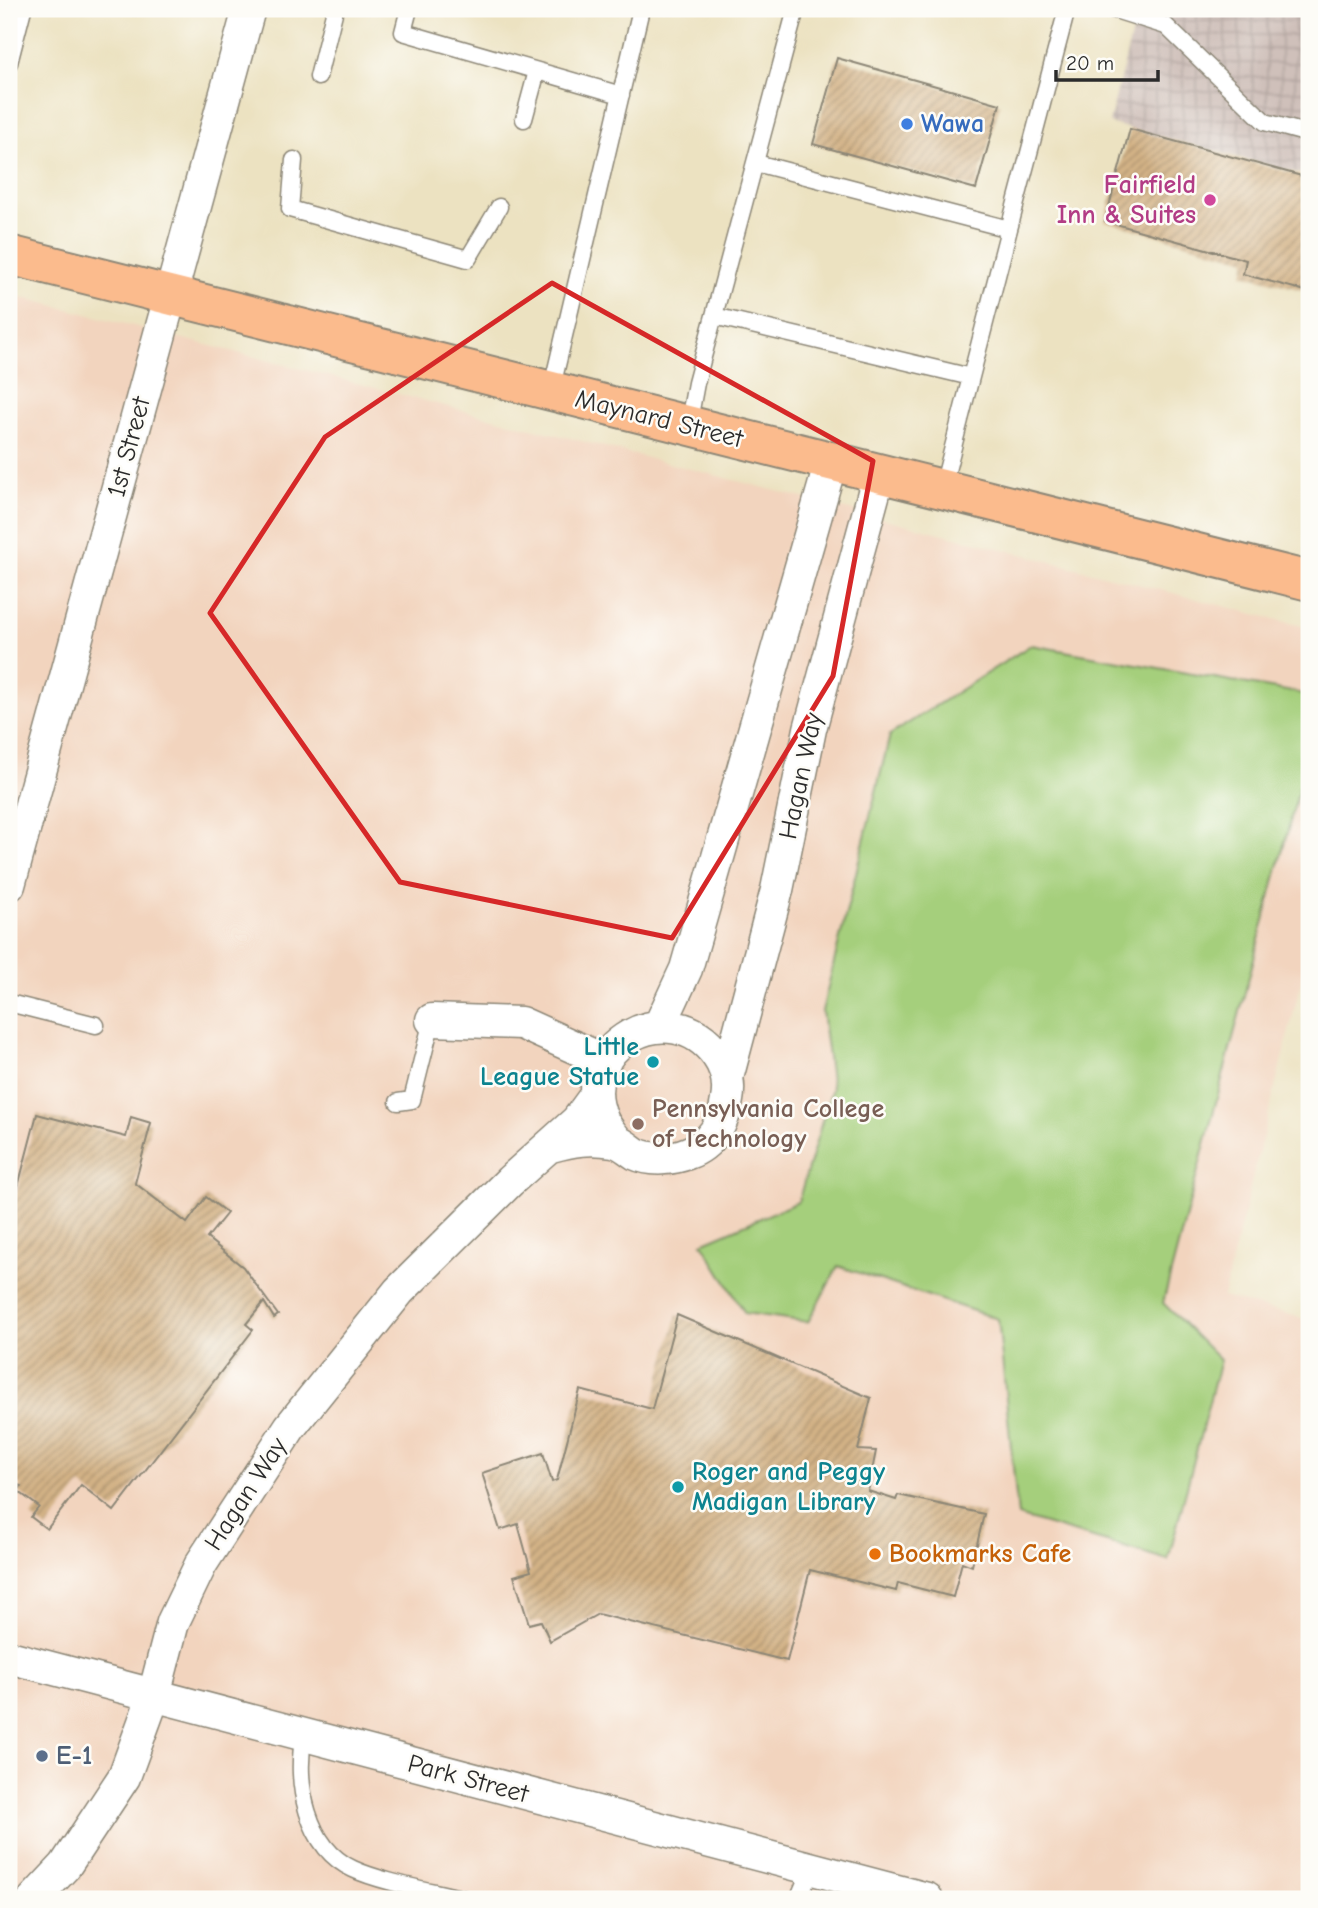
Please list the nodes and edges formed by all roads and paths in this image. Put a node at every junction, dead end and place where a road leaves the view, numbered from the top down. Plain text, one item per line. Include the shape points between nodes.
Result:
1 (23, 9) edge
2 (249, 9) edge
3 (335, 9) edge
4 (409, 9) edge
5 (641, 9) edge
6 (796, 9) edge
7 (1067, 9) edge
8 (1112, 9) edge
9 (9, 63) edge
10 (537, 71) junction
11 (318, 77) dead end
12 (621, 95) junction
13 (524, 119) dead end
14 (1309, 134) edge
15 (294, 160) dead end
16 (756, 163) junction
17 (499, 207) dead end
18 (1009, 229) junction
19 (9, 255) edge
20 (170, 295) junction
21 (714, 316) junction
22 (971, 377) junction
23 (551, 391) junction
24 (688, 426) junction
25 (831, 462) junction
26 (879, 474) junction
27 (942, 490) junction
28 (1309, 581) edge
29 (9, 885) edge
30 (9, 1003) edge
31 (432, 1020) joint
32 (96, 1025) dead end
33 (660, 1025) junction
34 (605, 1061) junction
35 (727, 1078) junction
36 (596, 1095) junction
37 (398, 1102) dead end
38 (617, 1141) junction
39 (549, 1147) junction
40 (9, 1657) edge
41 (154, 1695) junction
42 (304, 1737) junction
43 (811, 1869) junction
44 (34, 1899) edge
45 (464, 1899) edge
46 (798, 1899) edge
47 (927, 1899) edge

1 - 9 lane
2 - 20 street, 1st Street
3 - 11 lane
4 - 10 lane via 403,32
5 - 12 lane
6 - 16 lane
7 - 18 lane
8 - 14 lane via 1166,26 1265,122
10 - 12 lane
10 - 13 lane
12 - 23 lane
15 - 17 lane via 290,209 468,259
16 - 18 lane
16 - 21 lane
18 - 22 lane
19 - 20 main road, Maynard Street
20 - 23 main road, Maynard Street
20 - 29 street, 1st Street
21 - 22 lane
21 - 24 lane
22 - 27 lane
23 - 24 main road, Maynard Street
24 - 25 main road, Maynard Street
25 - 26 main road, Maynard Street
25 - 33 street, Hagan Way via 686,969
26 - 27 main road, Maynard Street
26 - 35 street, Hagan Way via 810,729 777,890
27 - 28 main road, Maynard Street
30 - 32 lane
31 - 34 street via 522,1023
31 - 37 lane via 412,1100
33 - 34 street, Hagan Way via 635,1031 614,1046
33 - 35 street, Hagan Way via 686,1029 708,1043
34 - 36 street, Hagan Way
35 - 38 street, Hagan Way via 725,1116 711,1138 690,1153 665,1159 639,1155
36 - 38 street via 602,1120
36 - 39 street, Hagan Way
38 - 39 street, Hagan Way via 579,1138
39 - 41 street, Hagan Way via 399,1291 290,1427 201,1564 173,1622
40 - 41 street, Park Street
41 - 42 street, Park Street
41 - 44 street, Hagan Way via 124,1777 65,1866
42 - 43 street, Park Street
42 - 45 lane via 300,1754 303,1801 325,1849 353,1869
43 - 46 lane
43 - 47 street, Park Street

